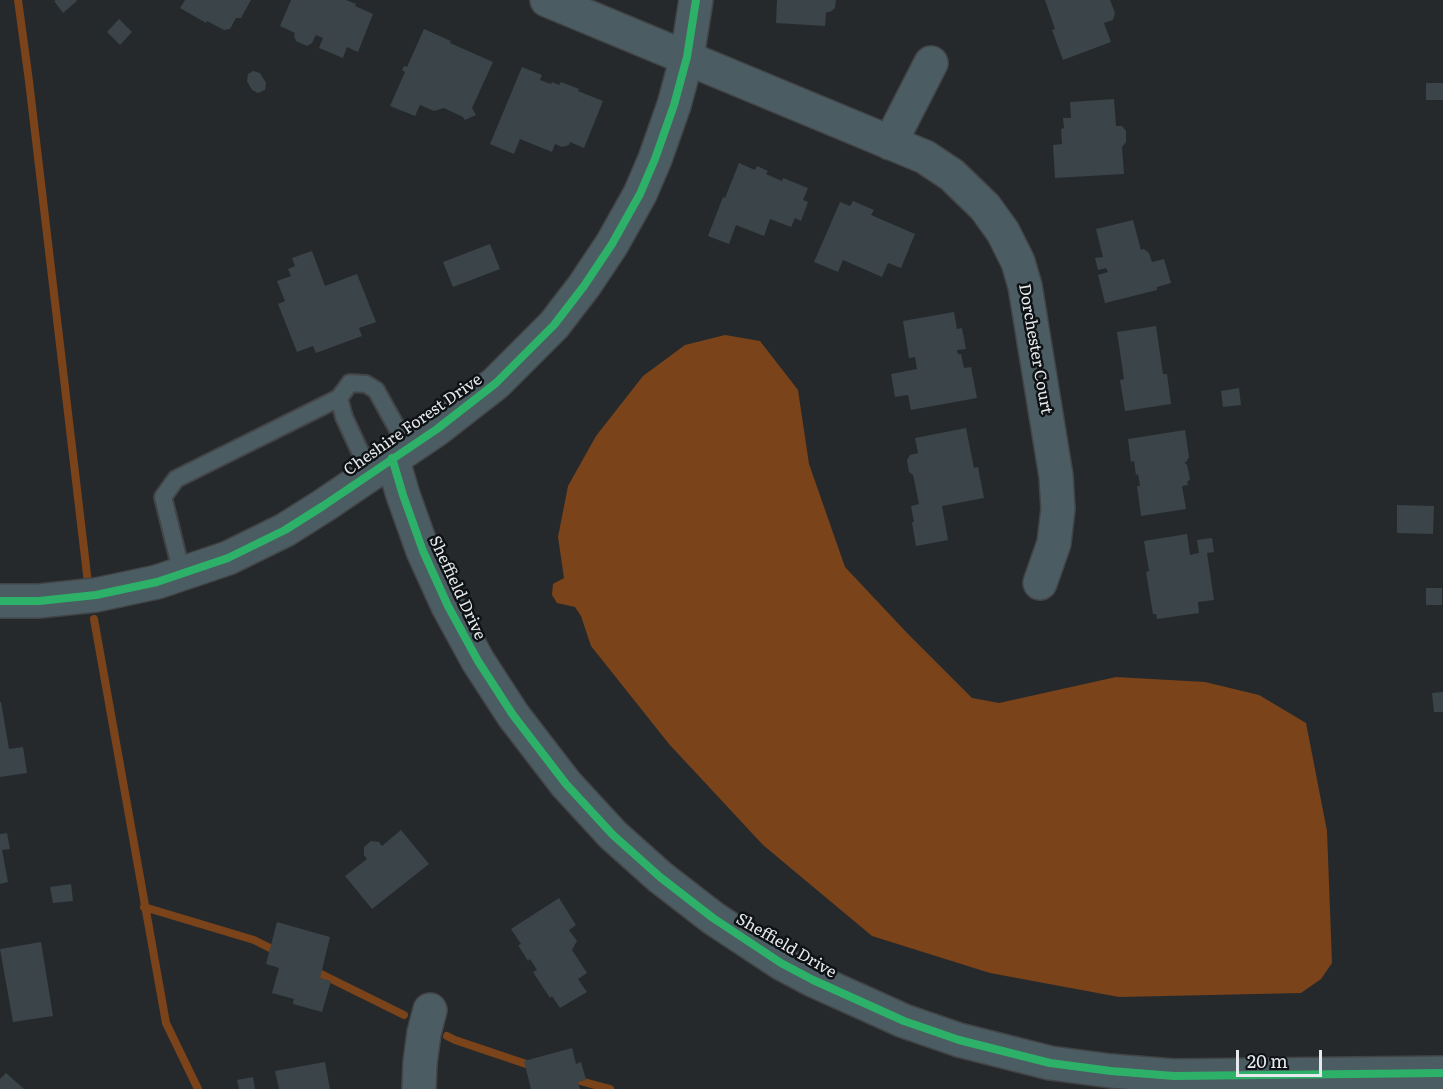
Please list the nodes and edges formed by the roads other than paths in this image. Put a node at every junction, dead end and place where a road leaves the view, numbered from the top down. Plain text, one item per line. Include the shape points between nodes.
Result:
1 (547, 0) edge
2 (696, 0) edge
3 (687, 57) junction
4 (931, 63) dead end
5 (890, 143) junction
6 (339, 398) junction
7 (390, 460) junction
8 (182, 574) junction
9 (1040, 583) dead end
10 (0, 601) edge
11 (430, 1010) dead end
12 (1443, 1073) edge
13 (1297, 1082) edge
14 (419, 1089) edge

1 - 3 street, Dorchester Court
2 - 3 street, Cheshire Forest Drive
3 - 5 street, Dorchester Court
3 - 7 street, Cheshire Forest Drive via 656,159 612,244 584,286 554,325 496,383
4 - 5 street
5 - 9 street, Dorchester Court via 925,157 952,175 985,207 1018,262 1056,476 1054,543
6 - 7 lane via 344,417
6 - 7 lane via 350,383 366,384 376,390
6 - 8 lane via 176,479 163,497
7 - 8 street, Cheshire Forest Drive via 285,530 228,558
7 - 13 street, Sheffield Drive via 448,606 513,715 566,784 613,834 712,918 813,980 904,1022 959,1040 1050,1063 1111,1071
8 - 10 street, Cheshire Forest Drive via 96,595
11 - 14 street
12 - 13 street, Sheffield Drive

